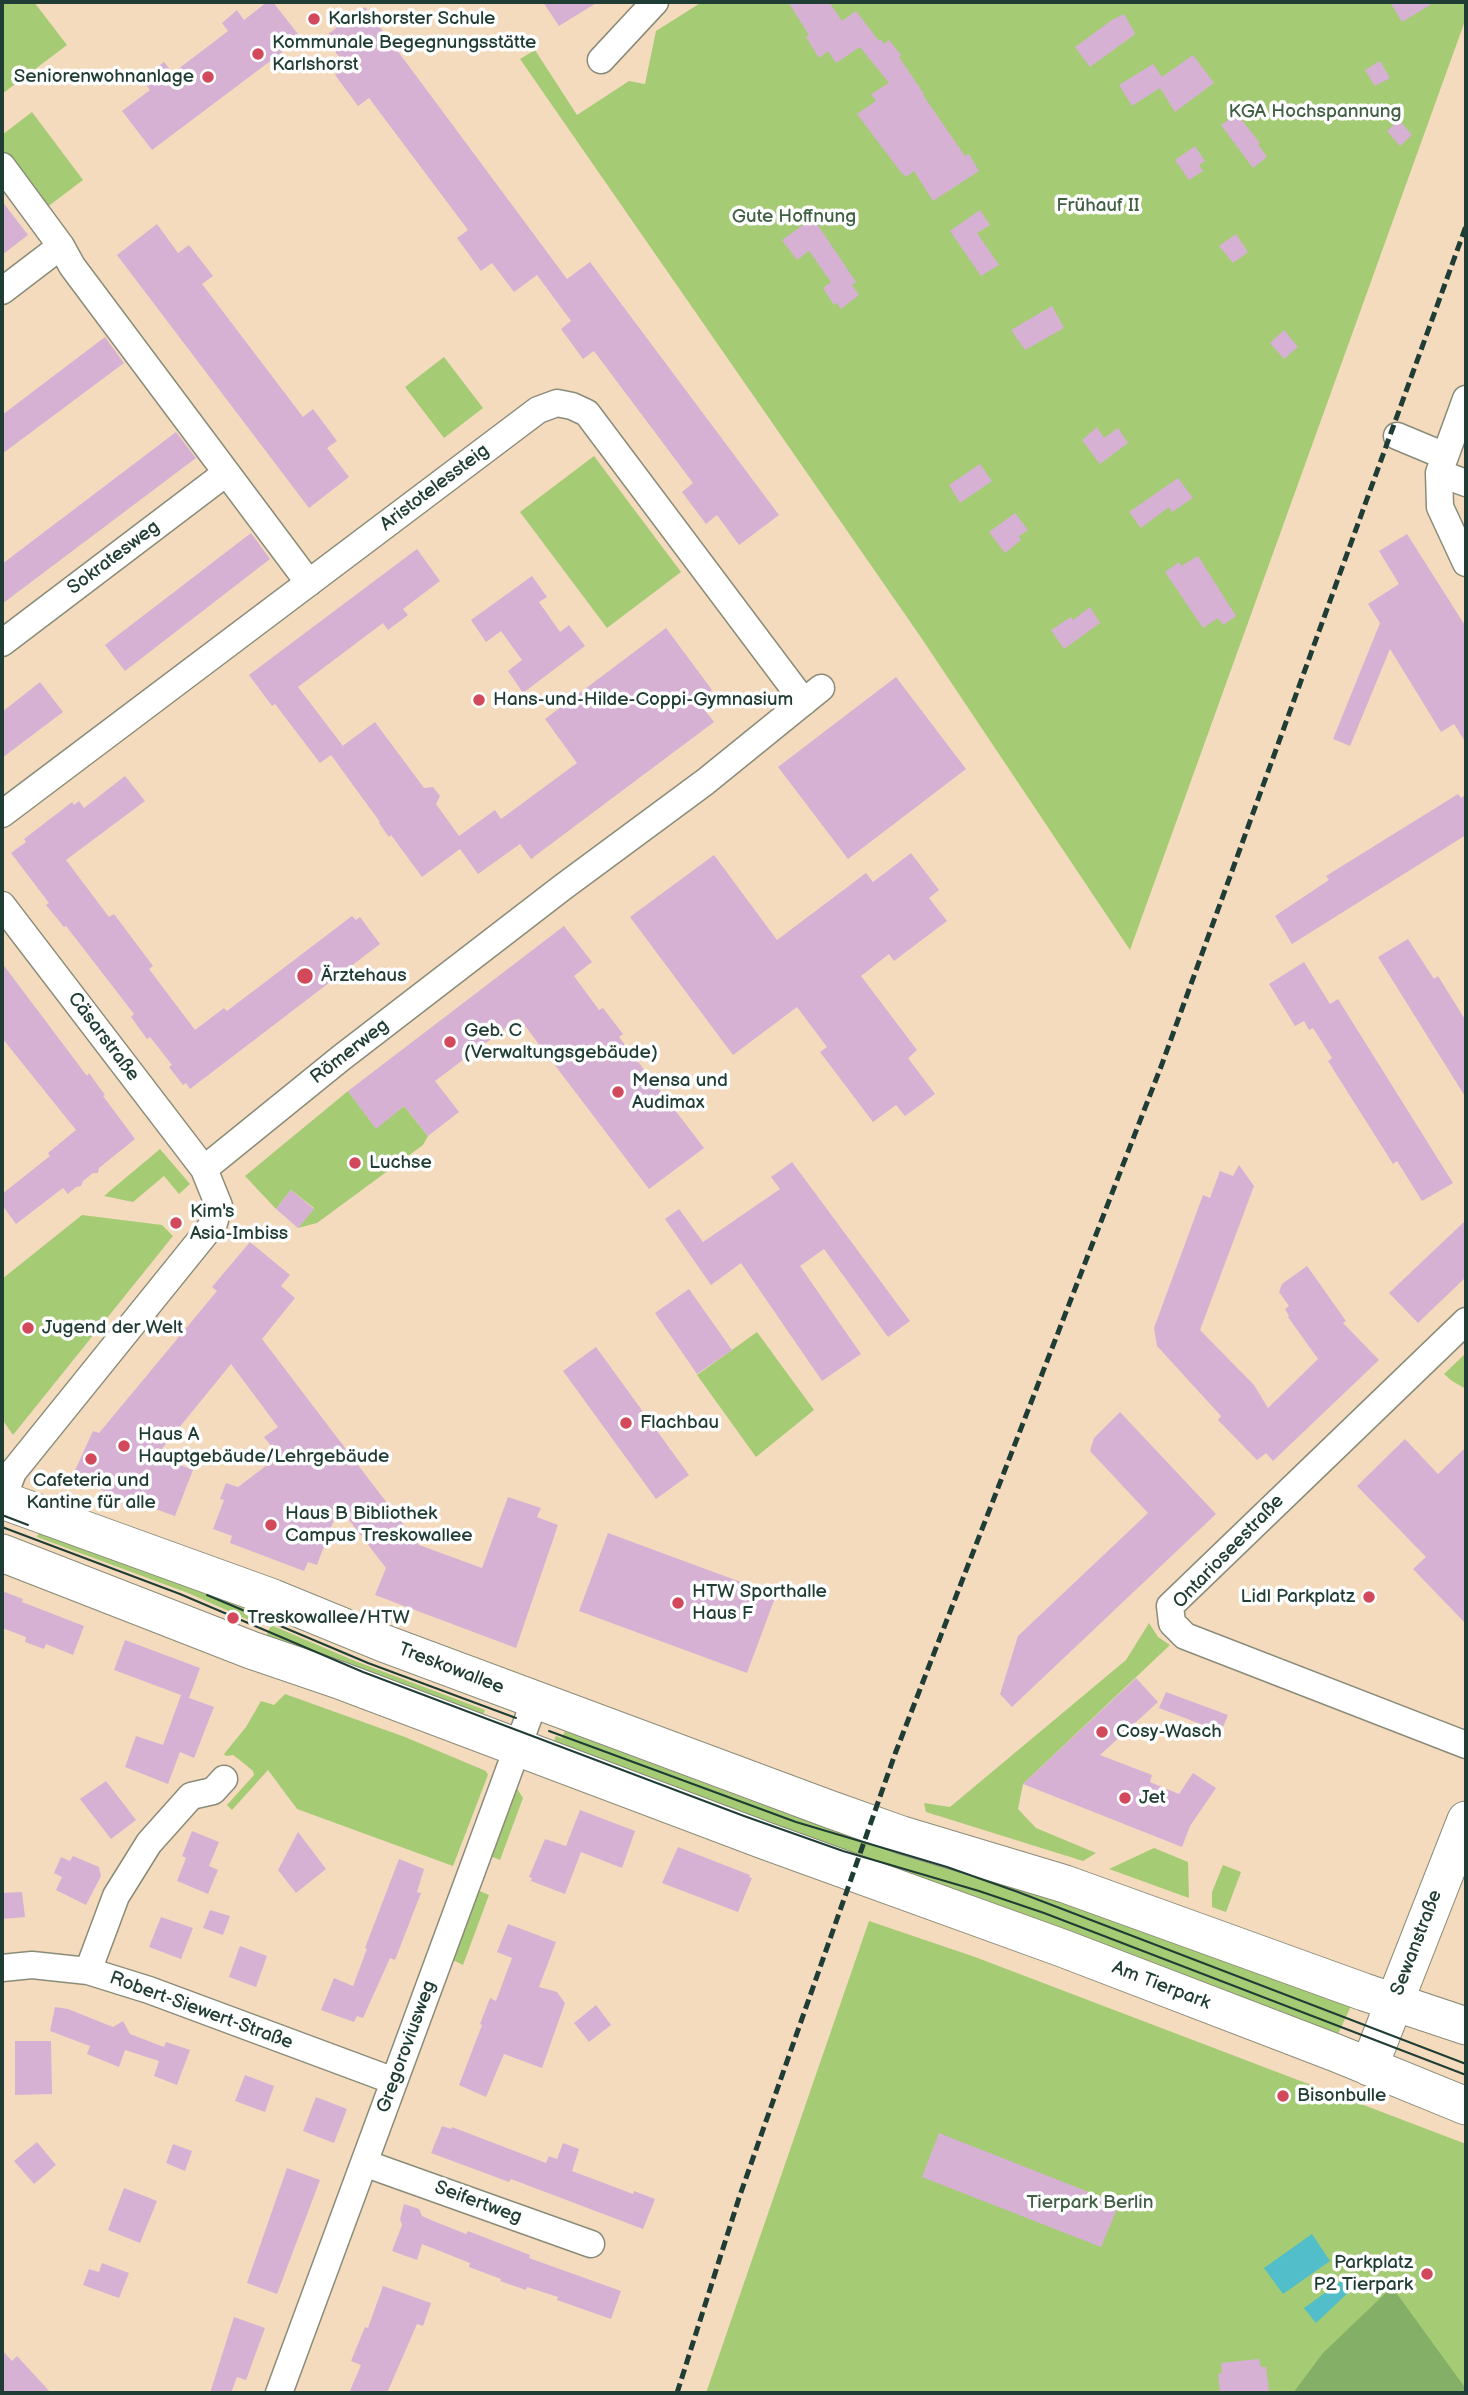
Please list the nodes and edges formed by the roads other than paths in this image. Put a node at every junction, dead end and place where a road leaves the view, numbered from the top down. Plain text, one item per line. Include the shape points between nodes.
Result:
1 (655, 2) edge
2 (601, 60) dead end
3 (2, 166) edge
4 (61, 246) junction
5 (2, 291) edge
6 (1466, 399) edge
7 (1397, 436) dead end
8 (1442, 465) junction
9 (226, 473) junction
10 (1466, 483) edge
11 (1466, 563) edge
12 (309, 583) junction
13 (2, 643) edge
14 (813, 695) joint
15 (2, 814) edge
16 (2, 905) edge
17 (204, 1169) junction
18 (1466, 1321) edge
19 (2, 1500) edge
20 (2, 1553) edge
21 (535, 1700) junction
22 (1466, 1745) edge
23 (518, 1747) junction
24 (224, 1779) dead end
25 (1466, 1820) edge
26 (2, 1968) edge
27 (88, 1971) junction
28 (1395, 2001) junction
29 (1466, 2026) edge
30 (1369, 2067) junction
31 (394, 2081) junction
32 (1466, 2106) edge
33 (364, 2163) junction
34 (591, 2244) dead end
35 (279, 2393) edge

1 - 2 street
3 - 4 street
4 - 5 street
4 - 9 street
6 - 8 street
7 - 8 street
8 - 10 street
8 - 11 street via 1440,507
9 - 12 street
9 - 13 street, Sokratesweg
12 - 14 street, Aristotelessteig via 538,410 557,403 572,406 587,413
12 - 15 street, Aristotelessteig
14 - 17 street, Römerweg
16 - 17 street, Cäsarstraße
17 - 19 street via 219,1206 214,1223 25,1455
18 - 22 street, Ontarioseestraße via 1170,1606 1172,1623 1185,1636
19 - 21 main road, Treskowallee
20 - 23 main road
21 - 23 street, Gregoroviusweg
21 - 28 main road, Treskowallee via 902,1835 1065,1884
23 - 30 main road, Am Tierpark
23 - 31 street, Gregoroviusweg
24 - 27 street via 213,1791 191,1796 149,1843 116,1896
25 - 28 main road, Sewanstraße
26 - 27 street, Robert-Siewert-Straße via 32,1965
27 - 31 street, Robert-Siewert-Straße
28 - 29 main road
28 - 30 main road, Sewanstraße
30 - 32 main road, Am Tierpark
31 - 33 street, Gregoroviusweg
33 - 34 street, Seifertweg
33 - 35 street, Gregoroviusweg

